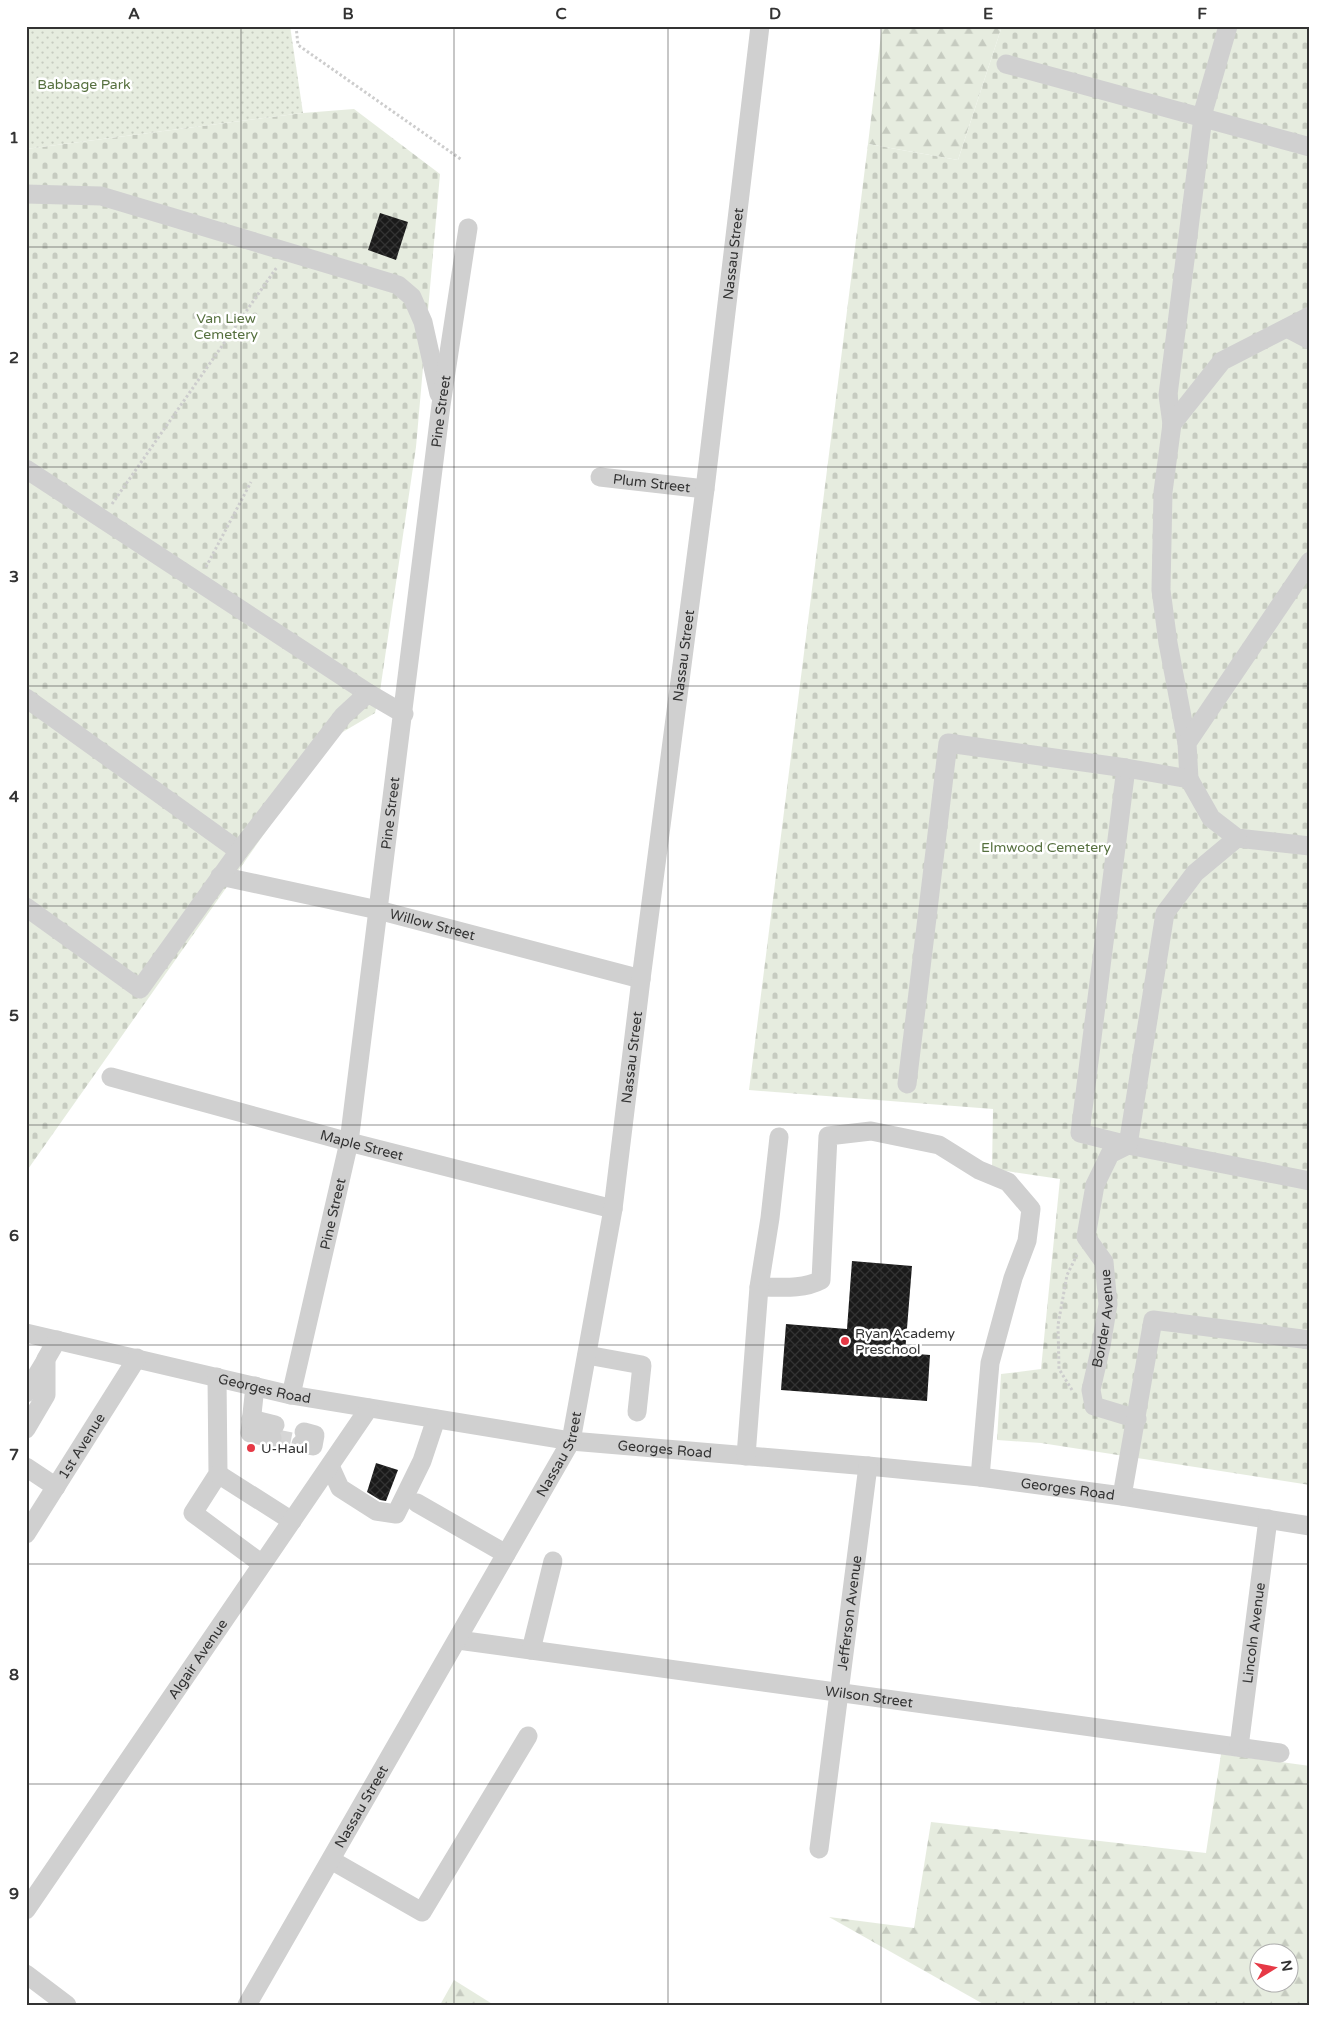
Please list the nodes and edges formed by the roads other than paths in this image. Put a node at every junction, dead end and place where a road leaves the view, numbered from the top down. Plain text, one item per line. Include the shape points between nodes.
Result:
1 (760, 26) edge
2 (1228, 26) edge
3 (1006, 64) dead end
4 (1202, 117) junction
5 (1310, 147) edge
6 (26, 194) edge
7 (468, 228) dead end
8 (1310, 316) edge
9 (1287, 328) junction
10 (1310, 340) edge
11 (441, 405) junction
12 (1172, 424) junction
13 (26, 469) edge
14 (600, 476) dead end
15 (705, 489) junction
16 (1310, 561) edge
17 (368, 693) junction
18 (26, 698) edge
19 (404, 714) junction
20 (1187, 743) junction
21 (1126, 768) junction
22 (1189, 779) junction
23 (1237, 838) junction
24 (1310, 846) edge
25 (239, 850) junction
26 (220, 876) junction
27 (26, 908) edge
28 (378, 910) junction
29 (641, 979) junction
30 (111, 1077) dead end
31 (907, 1084) dead end
32 (779, 1137) dead end
33 (349, 1142) junction
34 (1128, 1144) junction
35 (1310, 1180) edge
36 (613, 1209) junction
37 (759, 1286) junction
38 (26, 1333) edge
39 (57, 1340) junction
40 (1310, 1340) edge
41 (587, 1355) junction
42 (137, 1358) junction
43 (46, 1359) junction
44 (217, 1377) junction
45 (26, 1381) edge
46 (255, 1386) junction
47 (26, 1393) edge
48 (290, 1394) junction
49 (369, 1408) junction
50 (637, 1412) dead end
51 (436, 1419) junction
52 (1137, 1419) junction
53 (26, 1429) edge
54 (274, 1431) tunnel mouth
55 (307, 1439) tunnel mouth
56 (571, 1441) junction
57 (342, 1448) junction
58 (746, 1456) junction
59 (330, 1466) junction
60 (868, 1466) junction
61 (26, 1467) edge
62 (218, 1474) junction
63 (980, 1477) junction
64 (56, 1488) junction
65 (1122, 1496) junction
66 (417, 1503) dead end
67 (1268, 1519) junction
68 (292, 1521) junction
69 (1310, 1526) edge
70 (26, 1534) edge
71 (506, 1554) junction
72 (553, 1561) dead end
73 (262, 1564) junction
74 (458, 1640) junction
75 (531, 1650) junction
76 (839, 1692) junction
77 (528, 1736) dead end
78 (1239, 1747) junction
79 (1280, 1753) dead end
80 (819, 1849) dead end
81 (331, 1860) junction
82 (26, 1910) edge
83 (26, 1974) edge
84 (67, 2005) edge
85 (247, 2005) edge

1 - 15 street, Nassau Street
2 - 4 street
3 - 4 street
4 - 5 street
4 - 12 street via 1168,395
6 - 11 street via 101,196 398,285 412,298 422,322
7 - 11 street, Pine Street
8 - 9 street
9 - 10 street
9 - 12 street via 1222,362
11 - 19 street, Pine Street
12 - 20 street via 1163,492 1161,590
13 - 17 street
14 - 15 street, Plum Street
15 - 29 street, Nassau Street
16 - 20 street
17 - 19 street
17 - 25 street via 343,716
18 - 25 street
19 - 28 street, Pine Street
20 - 22 street
21 - 22 street
21 - 31 street via 948,743
21 - 34 street via 1080,1133
22 - 23 street via 1211,818
23 - 24 street
23 - 34 street via 1195,873 1165,913
25 - 26 street
26 - 27 street via 140,989
26 - 28 street, Willow Street
28 - 29 street, Willow Street
28 - 33 street, Pine Street
29 - 36 street, Nassau Street
30 - 33 street, Maple Street
32 - 37 street
33 - 36 street, Maple Street
33 - 48 street, Pine Street
34 - 35 street
34 - 52 street, Border Avenue via 1110,1154 1095,1184 1086,1237 1104,1262 1108,1304 1091,1390 1094,1406
36 - 41 street, Nassau Street
37 - 58 street
37 - 63 street via 810,1286 821,1280 828,1136 871,1131 939,1144 979,1170 1008,1182 1031,1209 1027,1241 1013,1278 990,1363
38 - 39 street, Georges Road
39 - 42 street, Georges Road
39 - 43 street
40 - 52 street via 1153,1320
41 - 50 street via 642,1365
41 - 56 street, Nassau Street
42 - 44 street, Georges Road
42 - 64 street, 1st Avenue
43 - 45 street
43 - 47 street
43 - 53 street via 46,1395
44 - 46 street, Georges Road
44 - 62 street
46 - 48 street, Georges Road
46 - 54 street via 250,1433
48 - 49 street, Georges Road
49 - 51 street, Georges Road
49 - 57 street, Algair Avenue
51 - 56 street, Georges Road
51 - 59 street via 422,1461 396,1514 376,1511 340,1488
52 - 65 street
55 - 57 street
56 - 58 street, Georges Road
56 - 71 street, Nassau Street
57 - 59 street, Algair Avenue
58 - 60 street, Georges Road
59 - 68 street, Algair Avenue
60 - 63 street, Georges Road
60 - 76 street, Jefferson Avenue
61 - 64 street
62 - 68 street
62 - 73 street via 193,1513
63 - 65 street, Georges Road
64 - 70 street, 1st Avenue
65 - 67 street, Georges Road
66 - 71 street
67 - 69 street, Georges Road
67 - 78 street, Lincoln Avenue
68 - 73 street, Algair Avenue
71 - 74 street, Nassau Street
72 - 75 street
73 - 82 street, Algair Avenue
74 - 75 street, Wilson Street
74 - 81 street, Nassau Street
75 - 76 street, Wilson Street
76 - 78 street, Wilson Street
76 - 80 street, Jefferson Avenue
77 - 81 street via 422,1912
78 - 79 street, Wilson Street
81 - 85 street, Nassau Street
83 - 84 street

